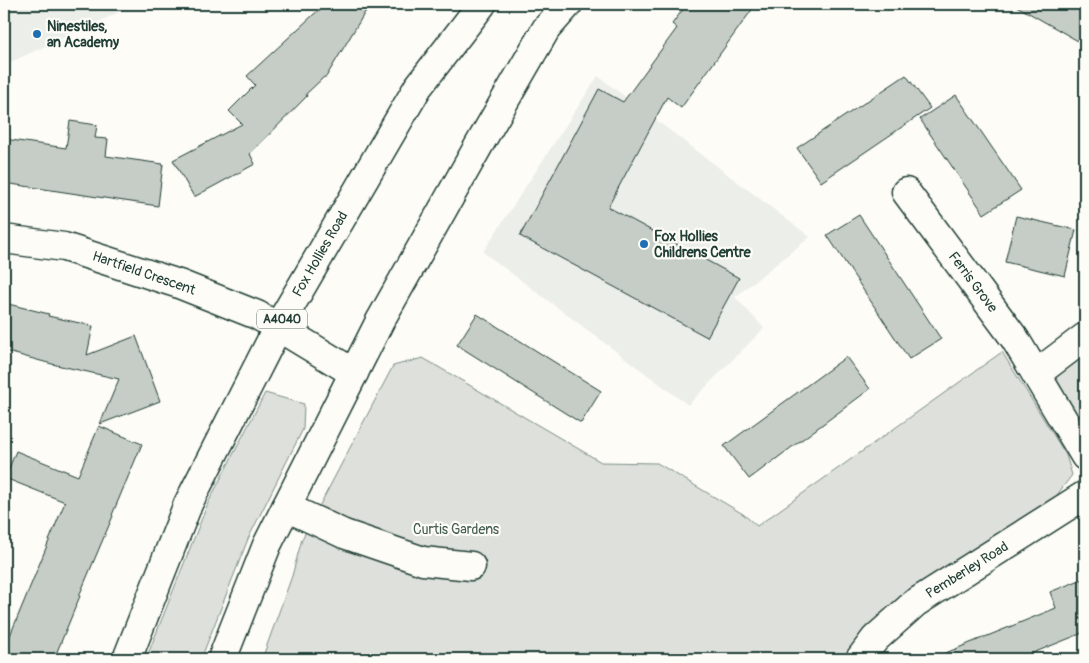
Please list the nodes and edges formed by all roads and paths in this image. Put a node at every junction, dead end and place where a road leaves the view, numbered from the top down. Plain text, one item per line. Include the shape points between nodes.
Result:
1 (482, 4) edge
2 (568, 4) edge
3 (906, 192) dead end
4 (4, 239) edge
5 (278, 327) junction
6 (1085, 337) edge
7 (354, 373) junction
8 (1036, 374) junction
9 (1085, 456) edge
10 (1085, 495) edge
11 (286, 507) junction
12 (471, 566) dead end
13 (127, 659) edge
14 (222, 659) edge
15 (860, 659) edge

1 - 5 main road, Fox Hollies Road / A4040 via 418,87
2 - 7 main road via 546,29 380,321
3 - 8 main road, Ferris Grove via 1015,339
4 - 5 main road, Hartfield Crescent via 64,247 162,278 257,315
5 - 7 main road, Hartfield Crescent
5 - 13 main road, Fox Hollies Road / A4040 via 188,504
6 - 8 main road
7 - 11 main road
8 - 9 main road, Ferris Grove
10 - 15 main road, Pemberley Road via 915,603 875,639
11 - 12 main road via 344,534 424,561
11 - 14 main road via 267,545

